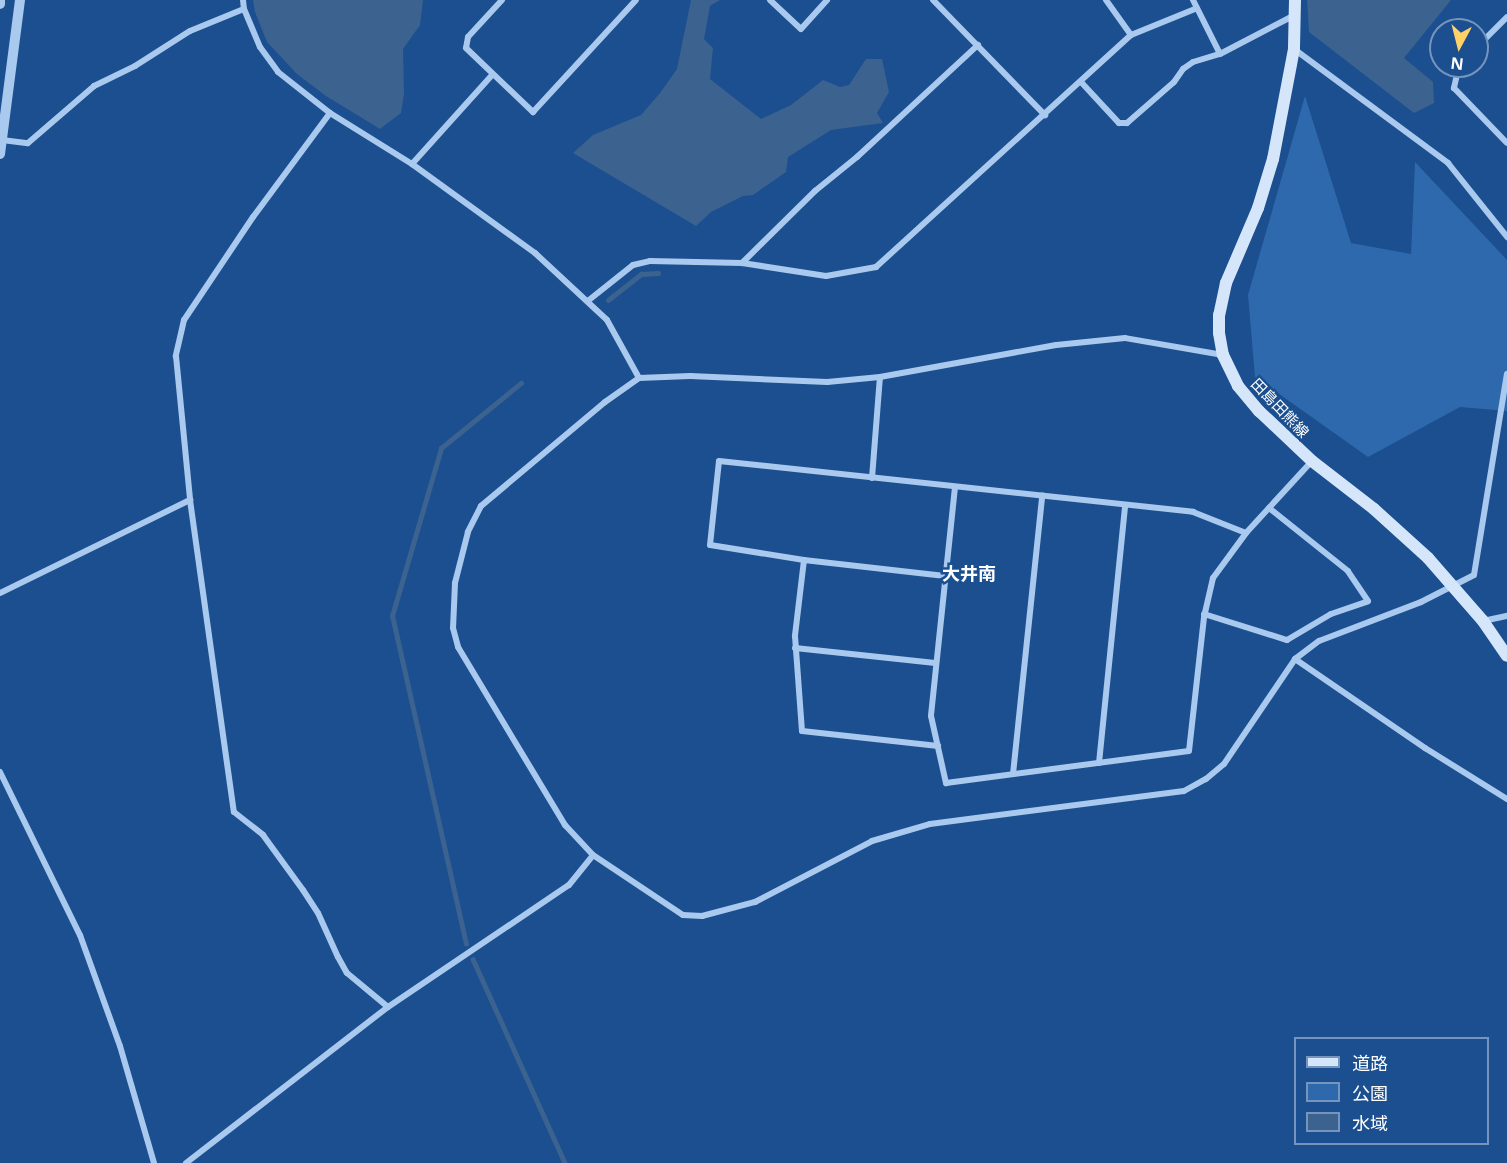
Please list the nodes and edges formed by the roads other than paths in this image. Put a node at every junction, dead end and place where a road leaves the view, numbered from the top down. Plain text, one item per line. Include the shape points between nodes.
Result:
1 (20, 0) edge
2 (243, 0) edge
3 (502, 0) edge
4 (636, 0) edge
5 (770, 0) edge
6 (827, 0) edge
7 (933, 0) edge
8 (1106, 0) edge
9 (1193, 0) edge
10 (1295, 0) edge
11 (1197, 8) junction
12 (243, 9) junction
13 (1295, 15) junction
14 (1507, 17) edge
15 (1131, 35) junction
16 (1489, 35) edge
17 (978, 45) junction
18 (1294, 49) junction
19 (1220, 54) junction
20 (492, 75) junction
21 (1456, 78) edge
22 (1081, 82) junction
23 (330, 113) junction
24 (1044, 115) junction
25 (2, 140) junction
26 (1507, 143) edge
27 (0, 154) edge
28 (412, 164) junction
29 (1507, 237) edge
30 (742, 263) junction
31 (589, 300) junction
32 (1223, 355) junction
33 (1507, 374) edge
34 (880, 377) junction
35 (639, 378) junction
36 (1504, 417) edge
37 (1312, 461) junction
38 (872, 478) junction
39 (955, 487) junction
40 (1042, 496) junction
41 (190, 500) junction
42 (1125, 506) junction
43 (1269, 508) junction
44 (1246, 533) junction
45 (804, 560) junction
46 (945, 576) junction
47 (1454, 586) junction
48 (0, 592) edge
49 (1204, 614) junction
50 (1507, 616) edge
51 (1483, 621) junction
52 (795, 648) junction
53 (1507, 656) edge
54 (1295, 659) junction
55 (935, 663) junction
56 (938, 746) junction
57 (1098, 763) junction
58 (0, 772) edge
59 (1013, 774) junction
60 (1507, 799) edge
61 (592, 855) junction
62 (388, 1007) junction
63 (154, 1163) edge
64 (186, 1163) edge

1 - 25 street
2 - 12 street
3 - 20 street via 468,37 466,48
4 - 20 street via 533,112
5 - 6 street via 801,29
7 - 17 street
8 - 15 street
9 - 11 street
10 - 13 main road, 田島田熊線
11 - 15 street
11 - 19 street
12 - 23 street via 260,47 279,72
12 - 25 street via 190,31 135,66 94,86 28,143
13 - 18 main road, 田島田熊線
13 - 19 street
14 - 16 street
15 - 22 street
17 - 24 street
17 - 30 street via 815,191
18 - 29 street via 1448,163
18 - 32 main road, 田島田熊線 via 1273,159 1258,208 1226,284 1219,324
19 - 22 street via 1183,69 1174,82 1127,123 1119,123
20 - 28 street
21 - 26 street via 1454,88
22 - 24 street
23 - 28 street
23 - 41 street via 253,216 184,320 176,356
24 - 30 street via 876,267 826,276
25 - 27 street
28 - 31 street via 535,253
30 - 31 street via 650,261 633,265
31 - 35 street via 608,320
32 - 34 street via 1125,339 1056,345
32 - 37 main road, 田島田熊線 via 1238,386
33 - 36 street
34 - 35 street via 827,382 690,376
34 - 38 street
35 - 61 street via 481,506 468,532 455,583 453,628 458,647 565,825
36 - 47 street via 1474,575
37 - 43 street
37 - 47 main road, 田島田熊線 via 1374,509
38 - 39 street
38 - 45 street via 719,461 710,545
39 - 40 street
39 - 46 street
40 - 42 street
40 - 59 street
41 - 48 street
41 - 62 street via 234,812 263,835 303,890 347,973
42 - 44 street via 1193,512
42 - 57 street
43 - 44 street
43 - 49 street via 1348,571 1368,601 1331,614 1287,640
44 - 49 street via 1213,578
45 - 46 street
45 - 52 street
46 - 55 street
47 - 51 main road, 田島田熊線
47 - 54 street via 1319,642
49 - 57 street via 1189,751
50 - 51 street
51 - 53 main road, 田島田熊線
52 - 55 street
52 - 56 street via 802,731
54 - 60 street
54 - 61 street via 1224,764 1184,791 930,824 872,841 755,902 702,916 683,915
55 - 56 street via 931,716
56 - 59 street via 946,783
57 - 59 street
58 - 63 street via 80,935 120,1046
61 - 62 street via 569,885
62 - 64 street

